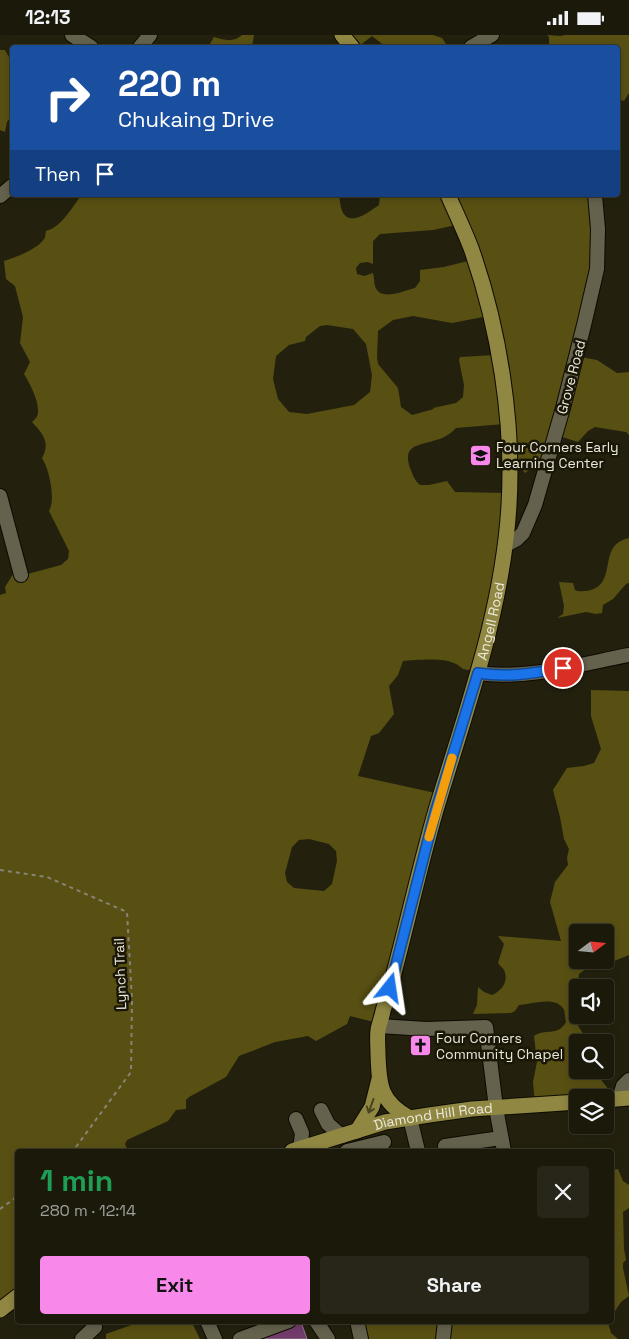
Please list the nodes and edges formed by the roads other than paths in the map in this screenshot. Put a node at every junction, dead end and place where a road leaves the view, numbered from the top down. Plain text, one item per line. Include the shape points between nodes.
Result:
1 (72, 35) edge
2 (150, 35) edge
3 (342, 35) edge
4 (492, 35) edge
5 (88, 45) edge
6 (142, 45) edge
7 (350, 45) edge
8 (474, 45) edge
9 (449, 197) edge
10 (595, 197) edge
11 (0, 497) edge
12 (5, 534) edge
13 (506, 545) junction
14 (21, 575) dead end
15 (629, 655) edge
16 (478, 673) junction
17 (379, 1026) junction
18 (379, 1079) junction
19 (629, 1080) edge
20 (618, 1099) edge
21 (569, 1103) edge
22 (496, 1108) junction
23 (322, 1110) dead end
24 (410, 1118) junction
25 (296, 1119) dead end
26 (373, 1126) junction
27 (357, 1131) junction
28 (342, 1136) junction
29 (502, 1144) edge
30 (327, 1146) edge
31 (298, 1149) edge
32 (305, 1149) edge
33 (365, 1149) edge
34 (418, 1149) edge
35 (445, 1149) edge
36 (15, 1298) edge
37 (0, 1310) edge
38 (94, 1324) edge
39 (208, 1324) edge
40 (272, 1324) edge
41 (318, 1324) edge
42 (358, 1324) edge
43 (445, 1324) edge
44 (256, 1327) edge
45 (82, 1339) edge
46 (215, 1339) edge
47 (240, 1339) edge
48 (328, 1339) edge
49 (361, 1339) edge
50 (443, 1339) edge

1 - 5 street
2 - 6 street
3 - 7 main road
4 - 8 street
9 - 13 main road, Angell Road via 478,271 499,356 509,450
10 - 13 street, Grove Road via 597,269 570,380 535,505 524,533
11 - 12 street
12 - 14 street
13 - 16 main road, Angell Road
15 - 16 street via 530,674 503,676
16 - 17 main road, Angell Road via 435,813
17 - 18 main road, Angell Road
17 - 22 street via 426,1029 486,1027
18 - 24 main road, Angell Road via 388,1101
18 -> 27 main road via 372,1107
19 - 20 street
21 - 22 main road, Diamond Hill Road
22 - 24 main road, Diamond Hill Road
22 - 29 street
23 - 28 street via 328,1124
24 - 26 main road, Diamond Hill Road
24 - 34 street
25 - 31 street via 302,1133
26 - 27 main road, Diamond Hill Road
26 - 33 street
27 - 28 main road, Diamond Hill Road
28 - 30 main road, Diamond Hill Road
29 - 35 street via 445,1146
30 - 32 main road, Diamond Hill Road
36 - 37 main road
38 - 45 street via 95,1327
39 - 46 street
40 - 44 street
41 - 48 street
42 - 49 street
43 - 50 street
44 - 47 street

